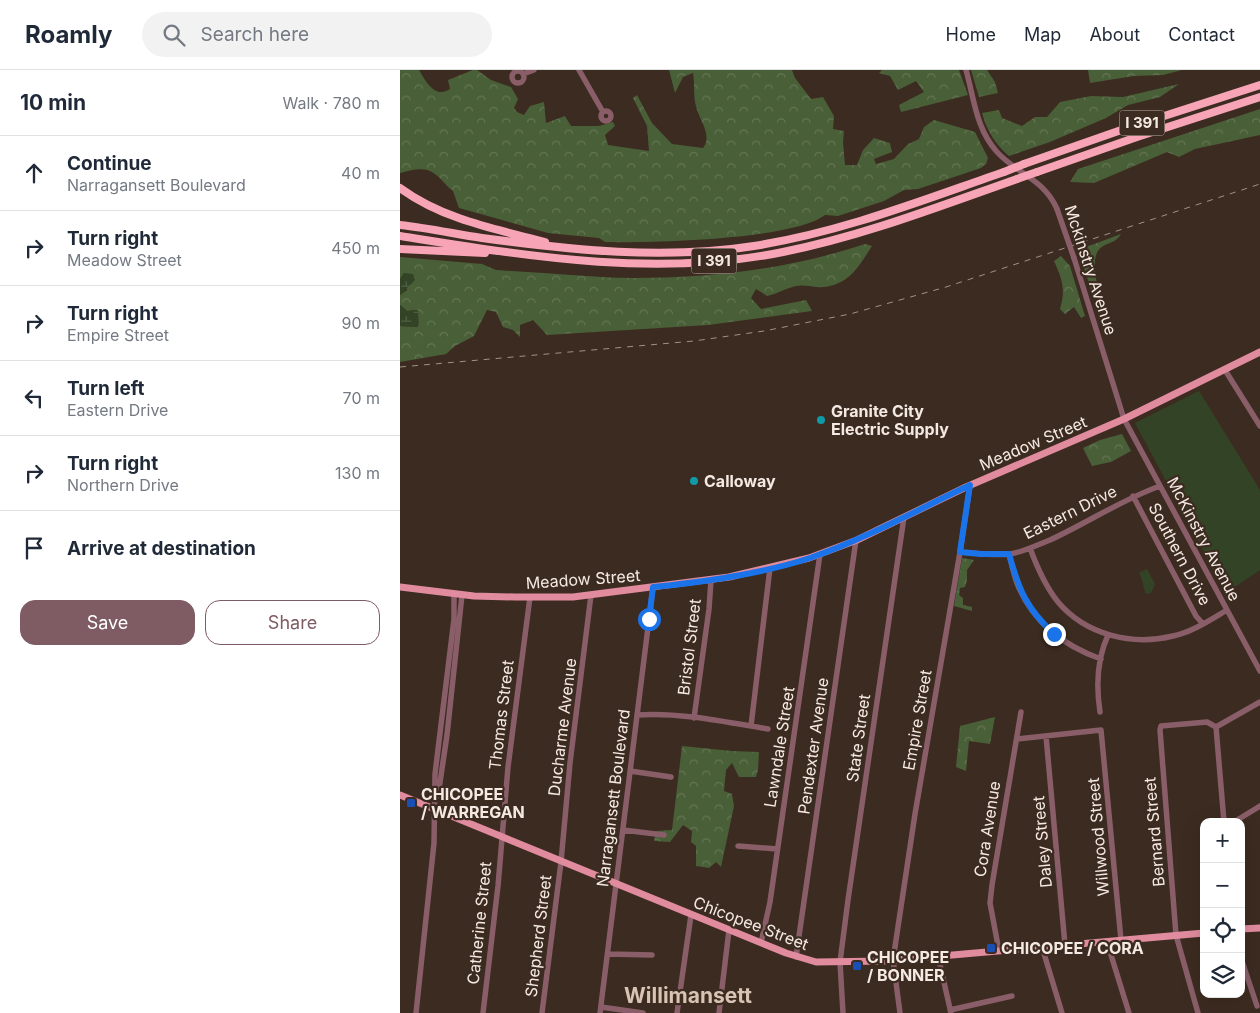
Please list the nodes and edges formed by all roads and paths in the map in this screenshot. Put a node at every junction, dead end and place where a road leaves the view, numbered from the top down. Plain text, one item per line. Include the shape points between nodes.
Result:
1 (534, 70) edge
2 (578, 70) edge
3 (966, 70) edge
4 (523, 74) dead end
5 (1260, 85) edge
6 (1260, 97) edge
7 (603, 112) dead end
8 (400, 188) edge
9 (400, 225) edge
10 (400, 236) edge
11 (400, 249) edge
12 (576, 249) junction
13 (532, 256) junction
14 (1260, 352) edge
15 (1225, 370) junction
16 (1124, 419) junction
17 (1260, 426) edge
18 (970, 485) junction
19 (1160, 486) junction
20 (1133, 496) junction
21 (904, 517) junction
22 (856, 540) junction
23 (1030, 548) junction
24 (960, 552) junction
25 (820, 554) junction
26 (1009, 554) junction
27 (770, 568) junction
28 (711, 580) junction
29 (400, 587) edge
30 (653, 587) junction
31 (454, 594) junction
32 (462, 595) junction
33 (591, 595) junction
34 (530, 597) junction
35 (1227, 610) junction
36 (1203, 624) junction
37 (1108, 635) junction
38 (453, 656) junction
39 (1100, 659) junction
40 (1260, 671) edge
41 (444, 702) junction
42 (1260, 702) edge
43 (451, 703) junction
44 (1021, 712) dead end
45 (1100, 712) dead end
46 (637, 715) junction
47 (694, 718) junction
48 (751, 726) junction
49 (1216, 727) junction
50 (768, 729) dead end
51 (1046, 736) junction
52 (1017, 739) junction
53 (442, 752) junction
54 (630, 771) junction
55 (671, 777) dead end
56 (400, 795) edge
57 (1260, 806) edge
58 (435, 810) junction
59 (1224, 818) edge
60 (1240, 818) edge
61 (623, 830) junction
62 (664, 836) dead end
63 (501, 837) junction
64 (738, 846) dead end
65 (777, 849) junction
66 (561, 862) junction
67 (616, 884) junction
68 (691, 914) junction
69 (1260, 928) edge
70 (1245, 929) edge
71 (729, 930) junction
72 (1200, 933) edge
73 (1176, 935) junction
74 (1121, 940) junction
75 (1107, 942) junction
76 (761, 943) junction
77 (1065, 946) junction
78 (1042, 947) junction
79 (999, 951) junction
80 (608, 954) junction
81 (652, 955) dead end
82 (938, 956) junction
83 (796, 957) junction
84 (893, 960) junction
85 (840, 962) junction
86 (1245, 971) edge
87 (1012, 996) dead end
88 (1256, 1006) dead end
89 (600, 1010) edge
90 (950, 1011) edge
91 (416, 1013) edge
92 (483, 1013) edge
93 (542, 1013) edge
94 (644, 1013) edge
95 (677, 1013) edge
96 (719, 1013) edge
97 (843, 1013) edge
98 (900, 1013) edge
99 (1062, 1013) edge
100 (1129, 1013) edge
101 (1198, 1013) edge

1 - 4 street
2 - 7 street
3 - 16 street, Mckinstry Avenue, bridge via 978,120 992,147 1042,186 1057,209
5 - 12 highway, I 391, bridge via 863,221 799,237 754,246 692,252
6 - 13 highway, I 391, bridge via 874,229 821,244 762,256 680,264 592,262
8 - 12 highway via 425,204 464,220
9 - 12 highway, I 391
10 - 13 highway, I 391
11 - 13 highway
14 - 15 main road, Meadow Street
15 - 16 main road, Meadow Street
15 - 17 street
16 - 18 main road, Meadow Street
16 - 19 street, McKinstry Avenue
18 - 21 main road, Meadow Street
18 - 24 street, Empire Street
19 - 20 street, Eastern Drive
19 - 35 street, McKinstry Avenue
20 - 23 street, Eastern Drive
20 - 36 street, Southern Drive
21 - 22 main road, Meadow Street
21 - 85 street, State Street
22 - 25 main road, Meadow Street
22 - 83 street, Pendexter Avenue
23 - 26 street, Eastern Drive
23 - 37 street via 1040,573 1058,602 1081,621
24 - 26 street, Eastern Drive
24 - 84 street, Empire Street
25 - 27 main road, Meadow Street
25 - 65 street, Lawndale Street
26 - 39 street via 1018,587 1043,624 1064,643
27 - 28 main road, Meadow Street
27 - 48 street
28 - 30 main road, Meadow Street
28 - 47 street, Bristol Street
29 - 31 main road, Meadow Street
30 - 33 main road, Meadow Street
30 - 46 street, Narragansett Boulevard
31 - 32 main road, Meadow Street
31 - 38 street
32 - 34 main road, Meadow Street
32 - 38 street
33 - 34 main road, Meadow Street
33 - 66 street, Ducharme Avenue
34 - 63 street, Thomas Street
35 - 36 street
35 - 40 street, McKinstry Avenue
36 - 37 street via 1174,636 1149,640
37 - 39 street
38 - 41 street
38 - 43 street
39 - 45 street via 1097,692
41 - 43 street
41 - 53 street
42 - 49 street
43 - 53 street
44 - 52 street, Cora Avenue
46 - 47 street
46 - 54 street, Narragansett Boulevard
47 - 48 street
48 - 50 street
49 - 59 street
49 - 73 street, Bernard Street via 1207,722 1162,726 1160,730
51 - 52 street
51 - 74 street, Willwood Street via 1101,730
51 - 77 street, Daley Street
52 - 79 street, Cora Avenue via 990,903
53 - 58 street
54 - 55 street
54 - 61 street, Narragansett Boulevard
56 - 58 main road, Chicopee Street
57 - 60 street
58 - 63 main road, Chicopee Street
58 - 91 street
61 - 62 street
61 - 67 street, Narragansett Boulevard
63 - 66 main road, Chicopee Street
63 - 92 street, Catherine Street
64 - 65 street
65 - 76 street, Lawndale Street
66 - 67 main road, Chicopee Street
66 - 93 street, Shepherd Street
67 - 68 main road, Chicopee Street
67 - 80 street, Narragansett Boulevard
68 - 71 main road, Chicopee Street
68 - 95 street
69 - 70 main road
71 - 76 main road, Chicopee Street
71 - 96 street
72 - 73 main road, Chicopee Street
73 - 74 main road, Chicopee Street
73 - 101 street, Bernard Street
74 - 75 main road, Chicopee Street
75 - 77 main road, Chicopee Street
75 - 100 street
76 - 83 main road, Chicopee Street
77 - 78 main road, Chicopee Street
78 - 79 main road, Chicopee Street
78 - 99 street
79 - 82 main road, Chicopee Street
80 - 81 street
80 - 89 street, Narragansett Boulevard
82 - 84 main road, Chicopee Street
82 - 90 street
83 - 85 main road, Chicopee Street via 816,962
84 - 85 main road, Chicopee Street
84 - 98 street, Empire Street
85 - 97 street, State Street
86 - 88 street
87 - 90 street
89 - 94 street

